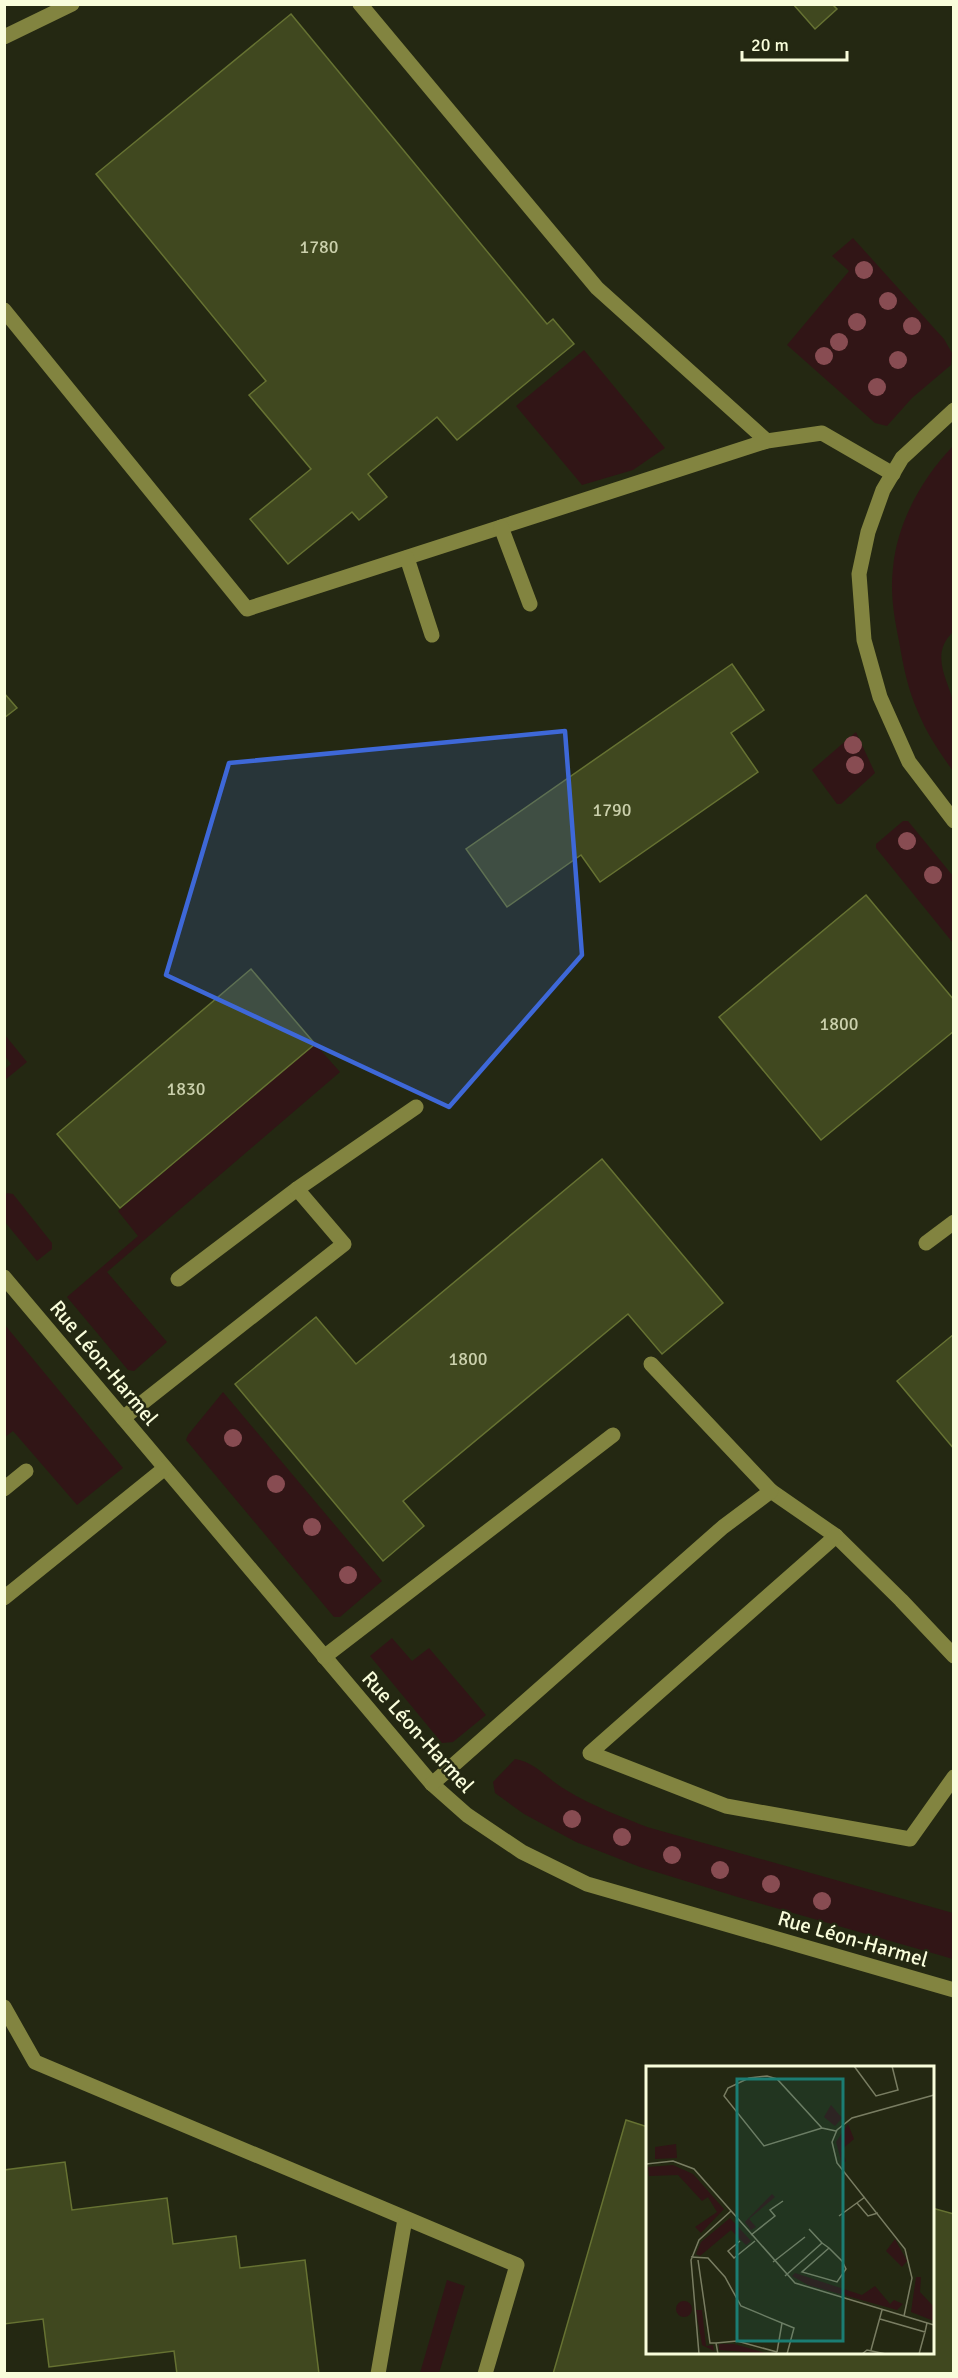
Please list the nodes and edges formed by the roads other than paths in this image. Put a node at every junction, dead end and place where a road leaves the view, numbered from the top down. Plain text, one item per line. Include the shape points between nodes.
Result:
1 (72, 4) edge
2 (360, 4) edge
3 (4, 37) edge
4 (4, 310) edge
5 (954, 410) edge
6 (768, 441) junction
7 (892, 474) junction
8 (501, 527) junction
9 (407, 558) junction
10 (530, 604) dead end
11 (432, 635) dead end
12 (954, 821) edge
13 (416, 1107) dead end
14 (297, 1189) junction
15 (954, 1222) edge
16 (926, 1243) dead end
17 (4, 1277) edge
18 (178, 1279) dead end
19 (651, 1364) dead end
20 (123, 1418) junction
21 (613, 1435) dead end
22 (165, 1468) junction
23 (26, 1471) dead end
24 (4, 1489) edge
25 (771, 1491) junction
26 (836, 1536) junction
27 (4, 1598) edge
28 (954, 1656) edge
29 (324, 1658) junction
30 (954, 1778) edge
31 (432, 1784) junction
32 (954, 1990) edge
33 (4, 2007) edge
34 (405, 2219) junction
35 (378, 2373) edge
36 (485, 2373) edge

1 - 3 street
2 - 6 street via 597,288
4 - 9 street via 247,609
5 - 7 street via 902,458
6 - 7 street via 822,433
6 - 8 street
7 - 12 street via 868,532 859,574 864,640 880,697 909,762
8 - 9 street
8 - 10 street
9 - 11 street
13 - 14 street
14 - 18 street
14 - 20 street via 344,1244
15 - 16 street
17 - 20 street, Rue Léon-Harmel
19 - 25 street
20 - 22 street, Rue Léon-Harmel
21 - 29 street
22 - 27 street
22 - 29 street, Rue Léon-Harmel
23 - 24 street
25 - 26 street
25 - 31 street via 723,1527
26 - 28 street
26 - 30 street via 590,1753 726,1806 910,1839
29 - 31 street, Rue Léon-Harmel
31 - 32 street, Rue Léon-Harmel via 467,1815 522,1852 587,1884
33 - 34 street via 34,2062
34 - 35 street
34 - 36 street via 518,2265

